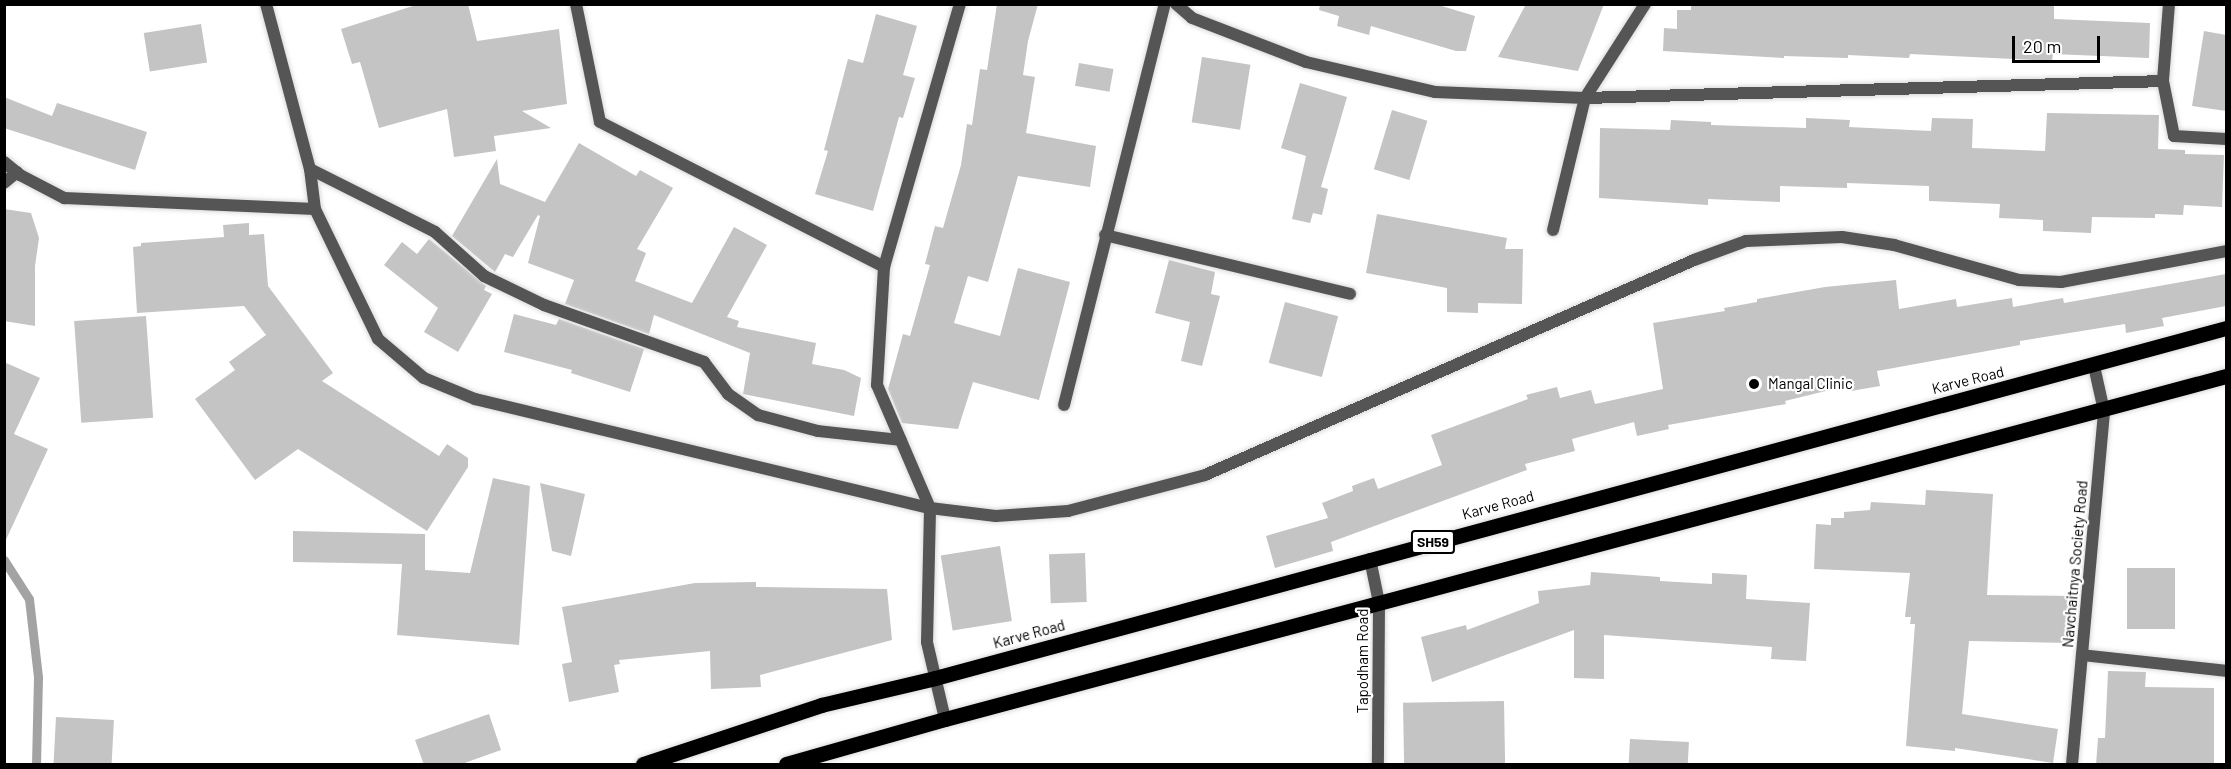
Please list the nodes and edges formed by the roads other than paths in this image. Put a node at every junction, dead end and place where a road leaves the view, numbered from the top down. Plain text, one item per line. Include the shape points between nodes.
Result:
1 (266, 4) edge
2 (576, 4) edge
3 (960, 4) edge
4 (1165, 4) edge
5 (1176, 4) edge
6 (1645, 4) edge
7 (2169, 4) edge
8 (2163, 81) junction
9 (1585, 98) junction
10 (2226, 139) edge
11 (4, 162) edge
12 (310, 169) junction
13 (17, 172) junction
14 (4, 183) edge
15 (315, 208) junction
16 (1553, 230) dead end
17 (1105, 235) junction
18 (2226, 251) edge
19 (884, 267) junction
20 (1350, 294) dead end
21 (2226, 328) edge
22 (2094, 366) junction
23 (2226, 376) edge
24 (1064, 405) dead end
25 (2104, 411) junction
26 (901, 440) junction
27 (930, 508) junction
28 (1370, 559) junction
29 (1379, 603) junction
30 (2082, 655) junction
31 (2226, 670) edge
32 (935, 678) junction
33 (945, 718) junction
34 (643, 765) edge
35 (786, 765) edge
36 (1378, 765) edge
37 (2072, 765) edge

1 - 12 street
2 - 19 street via 600,122
3 - 19 street
4 - 17 street
5 - 9 street via 1192,18 1306,62 1424,89 1513,97
6 - 9 street
7 - 8 street
8 - 9 street
8 - 10 street via 2174,136
9 - 16 street
11 - 13 street
12 - 15 street
12 - 26 street via 435,232 484,276 544,305 704,362 728,394 758,415 818,431
13 - 14 street
13 - 15 street via 64,198
15 - 27 street via 378,339 424,378 475,399
17 - 20 street
17 - 24 street
18 - 27 street via 2061,282 2019,279 1894,245 1842,237 1746,241 1694,260 1205,475 1068,511 996,516
19 - 26 street via 877,385
21 - 22 main road, Karve Road / SH59
22 - 25 street, Navchaitnya Society Road
22 - 28 main road, Karve Road / SH59
23 - 25 main road
25 - 29 main road
25 - 30 street, Navchaitnya Society Road
26 - 27 street
27 - 32 street via 927,642
28 - 29 street, Tapodham Road
28 - 32 main road, Karve Road / SH59
29 - 33 main road
29 - 36 street, Tapodham Road
30 - 31 street
30 - 37 street, Navchaitnya Society Road
32 - 33 street
32 - 34 main road, Karve Road / SH59 via 821,705
33 - 35 main road

